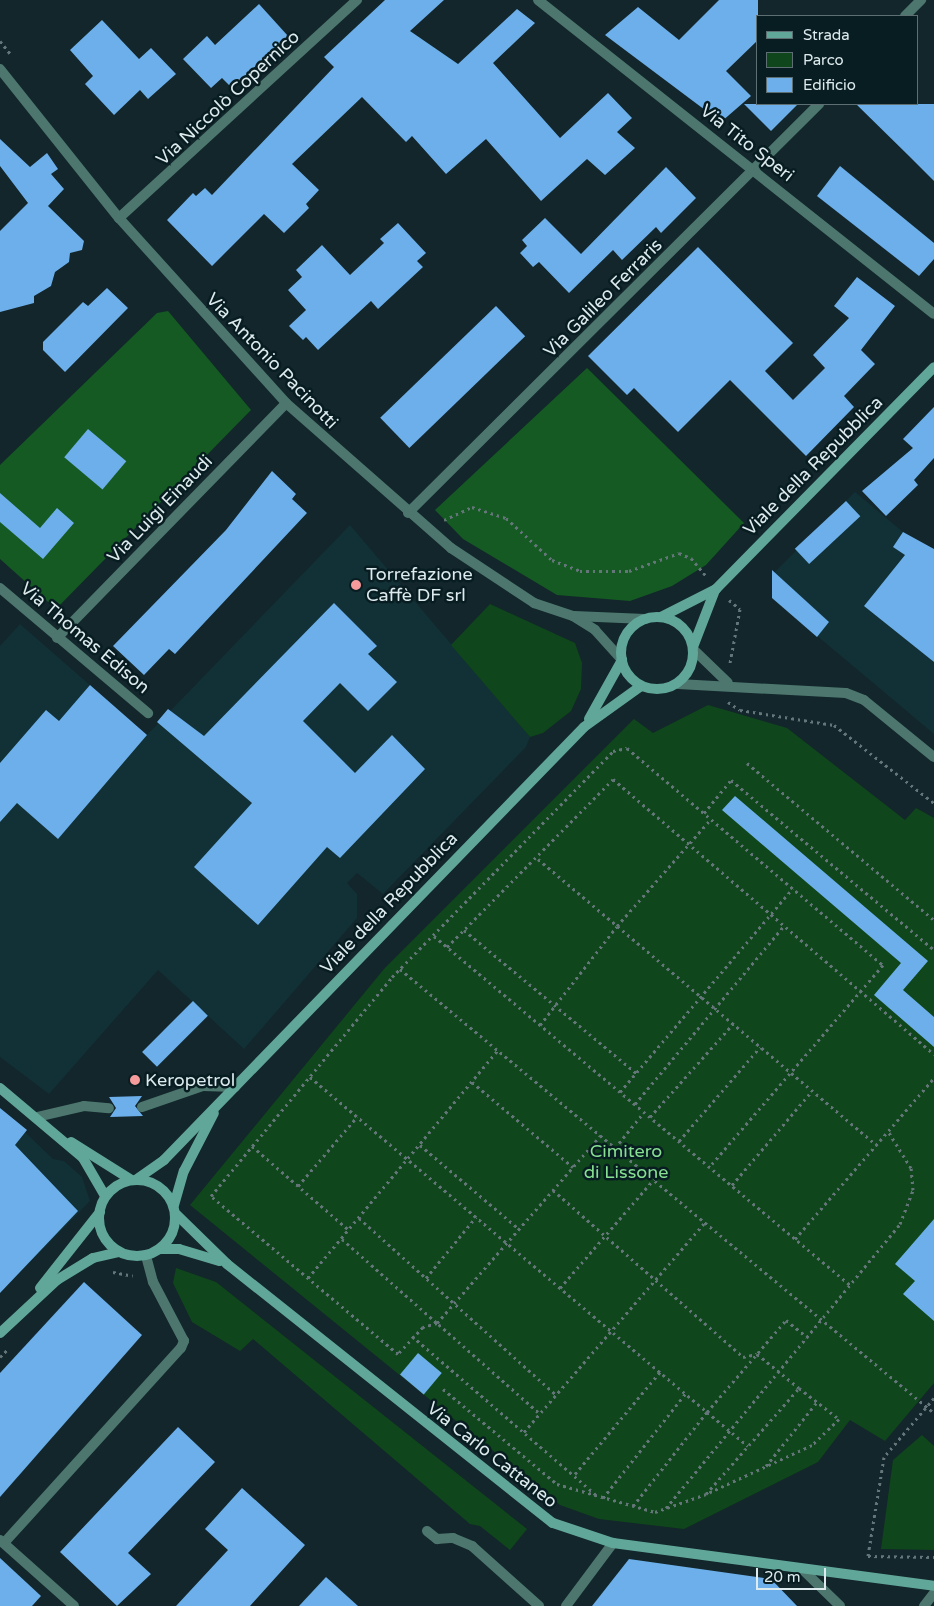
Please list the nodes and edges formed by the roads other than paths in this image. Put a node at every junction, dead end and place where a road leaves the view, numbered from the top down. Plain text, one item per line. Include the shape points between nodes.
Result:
1 (357, 0) edge
2 (538, 0) edge
3 (921, 0) edge
4 (906, 15) edge
5 (0, 69) edge
6 (818, 105) edge
7 (755, 170) junction
8 (119, 218) junction
9 (934, 314) edge
10 (934, 367) edge
11 (286, 403) junction
12 (408, 513) junction
13 (0, 588) edge
14 (716, 588) junction
15 (573, 616) junction
16 (661, 617) junction
17 (645, 619) junction
18 (57, 638) junction
19 (693, 649) junction
20 (622, 660) junction
21 (728, 683) junction
22 (678, 684) junction
23 (641, 686) junction
24 (148, 713) dead end
25 (584, 727) junction
26 (934, 757) edge
27 (235, 1086) junction
28 (0, 1088) edge
29 (219, 1103) junction
30 (142, 1107) dead end
31 (110, 1108) dead end
32 (37, 1117) junction
33 (64, 1138) junction
34 (133, 1179) junction
35 (105, 1196) junction
36 (175, 1209) junction
37 (100, 1212) junction
38 (160, 1248) junction
39 (119, 1252) junction
40 (146, 1255) junction
41 (227, 1264) junction
42 (25, 1307) junction
43 (0, 1333) edge
44 (427, 1531) dead end
45 (2, 1541) edge
46 (612, 1543) junction
47 (802, 1569) junction
48 (934, 1586) edge
49 (934, 1593) edge
50 (74, 1606) edge
51 (539, 1606) edge
52 (566, 1606) edge
53 (840, 1606) edge
54 (924, 1606) edge

1 - 8 street, Via Niccolò Copernico
2 - 7 street, Via Tito Speri
3 - 4 street
5 - 8 street, Via Antonio Pacinotti
6 - 7 street, Via Galileo Ferraris
7 - 9 street, Via Tito Speri
7 - 12 street, Via Galileo Ferraris
8 - 11 street, Via Antonio Pacinotti
10 - 14 street, Viale della Repubblica
11 - 12 street, Via Antonio Pacinotti
11 - 18 street, Via Luigi Einaudi
12 - 15 street, Via Antonio Pacinotti via 486,574 534,603
13 - 18 street, Via Thomas Edison
14 - 16 street, Viale della Repubblica
14 - 19 street, Viale della Repubblica
15 - 17 street, Via Antonio Pacinotti
15 - 20 street, Via Antonio Pacinotti via 595,630
16 - 17 street, Viale della Repubblica
16 - 19 street via 683,628
17 - 20 street, Viale della Repubblica via 624,639
18 - 24 street, Via Thomas Edison
19 - 21 street
19 - 22 street, Viale della Repubblica via 687,675
20 - 23 street via 628,675
20 - 25 street, Viale della Repubblica
21 - 22 street
21 - 26 street via 851,694 864,700
22 - 23 street via 666,689
23 - 25 street, Viale della Repubblica
25 - 27 street, Viale della Repubblica
27 - 29 street, Viale della Repubblica
27 - 30 street via 203,1086
28 - 32 street
29 - 34 street, Viale della Repubblica via 164,1160
29 - 36 street, Viale della Repubblica via 190,1159
31 - 32 street via 84,1106
32 - 33 street
33 - 34 street via 97,1154
33 - 35 street via 90,1165
34 - 35 street, Viale della Repubblica
34 - 36 street via 164,1189
35 - 37 street
36 - 38 street, Viale della Repubblica via 172,1236
36 - 41 street, Via Carlo Cattaneo
37 - 39 street via 101,1231
37 - 42 street
38 - 40 street, Viale della Repubblica
38 - 41 street, Via Carlo Cattaneo via 199,1253
39 - 40 street
39 - 42 street via 74,1269
40 - 45 street via 152,1276 184,1341 181,1348 166,1370
41 - 46 street, Via Carlo Cattaneo via 525,1503 553,1523
42 - 43 street
44 - 51 street via 437,1539 453,1538 472,1546
45 - 50 street
46 - 47 street, Via Carlo Cattaneo
46 - 52 street
47 - 48 street, Via Carlo Cattaneo
47 - 53 street
49 - 54 street

